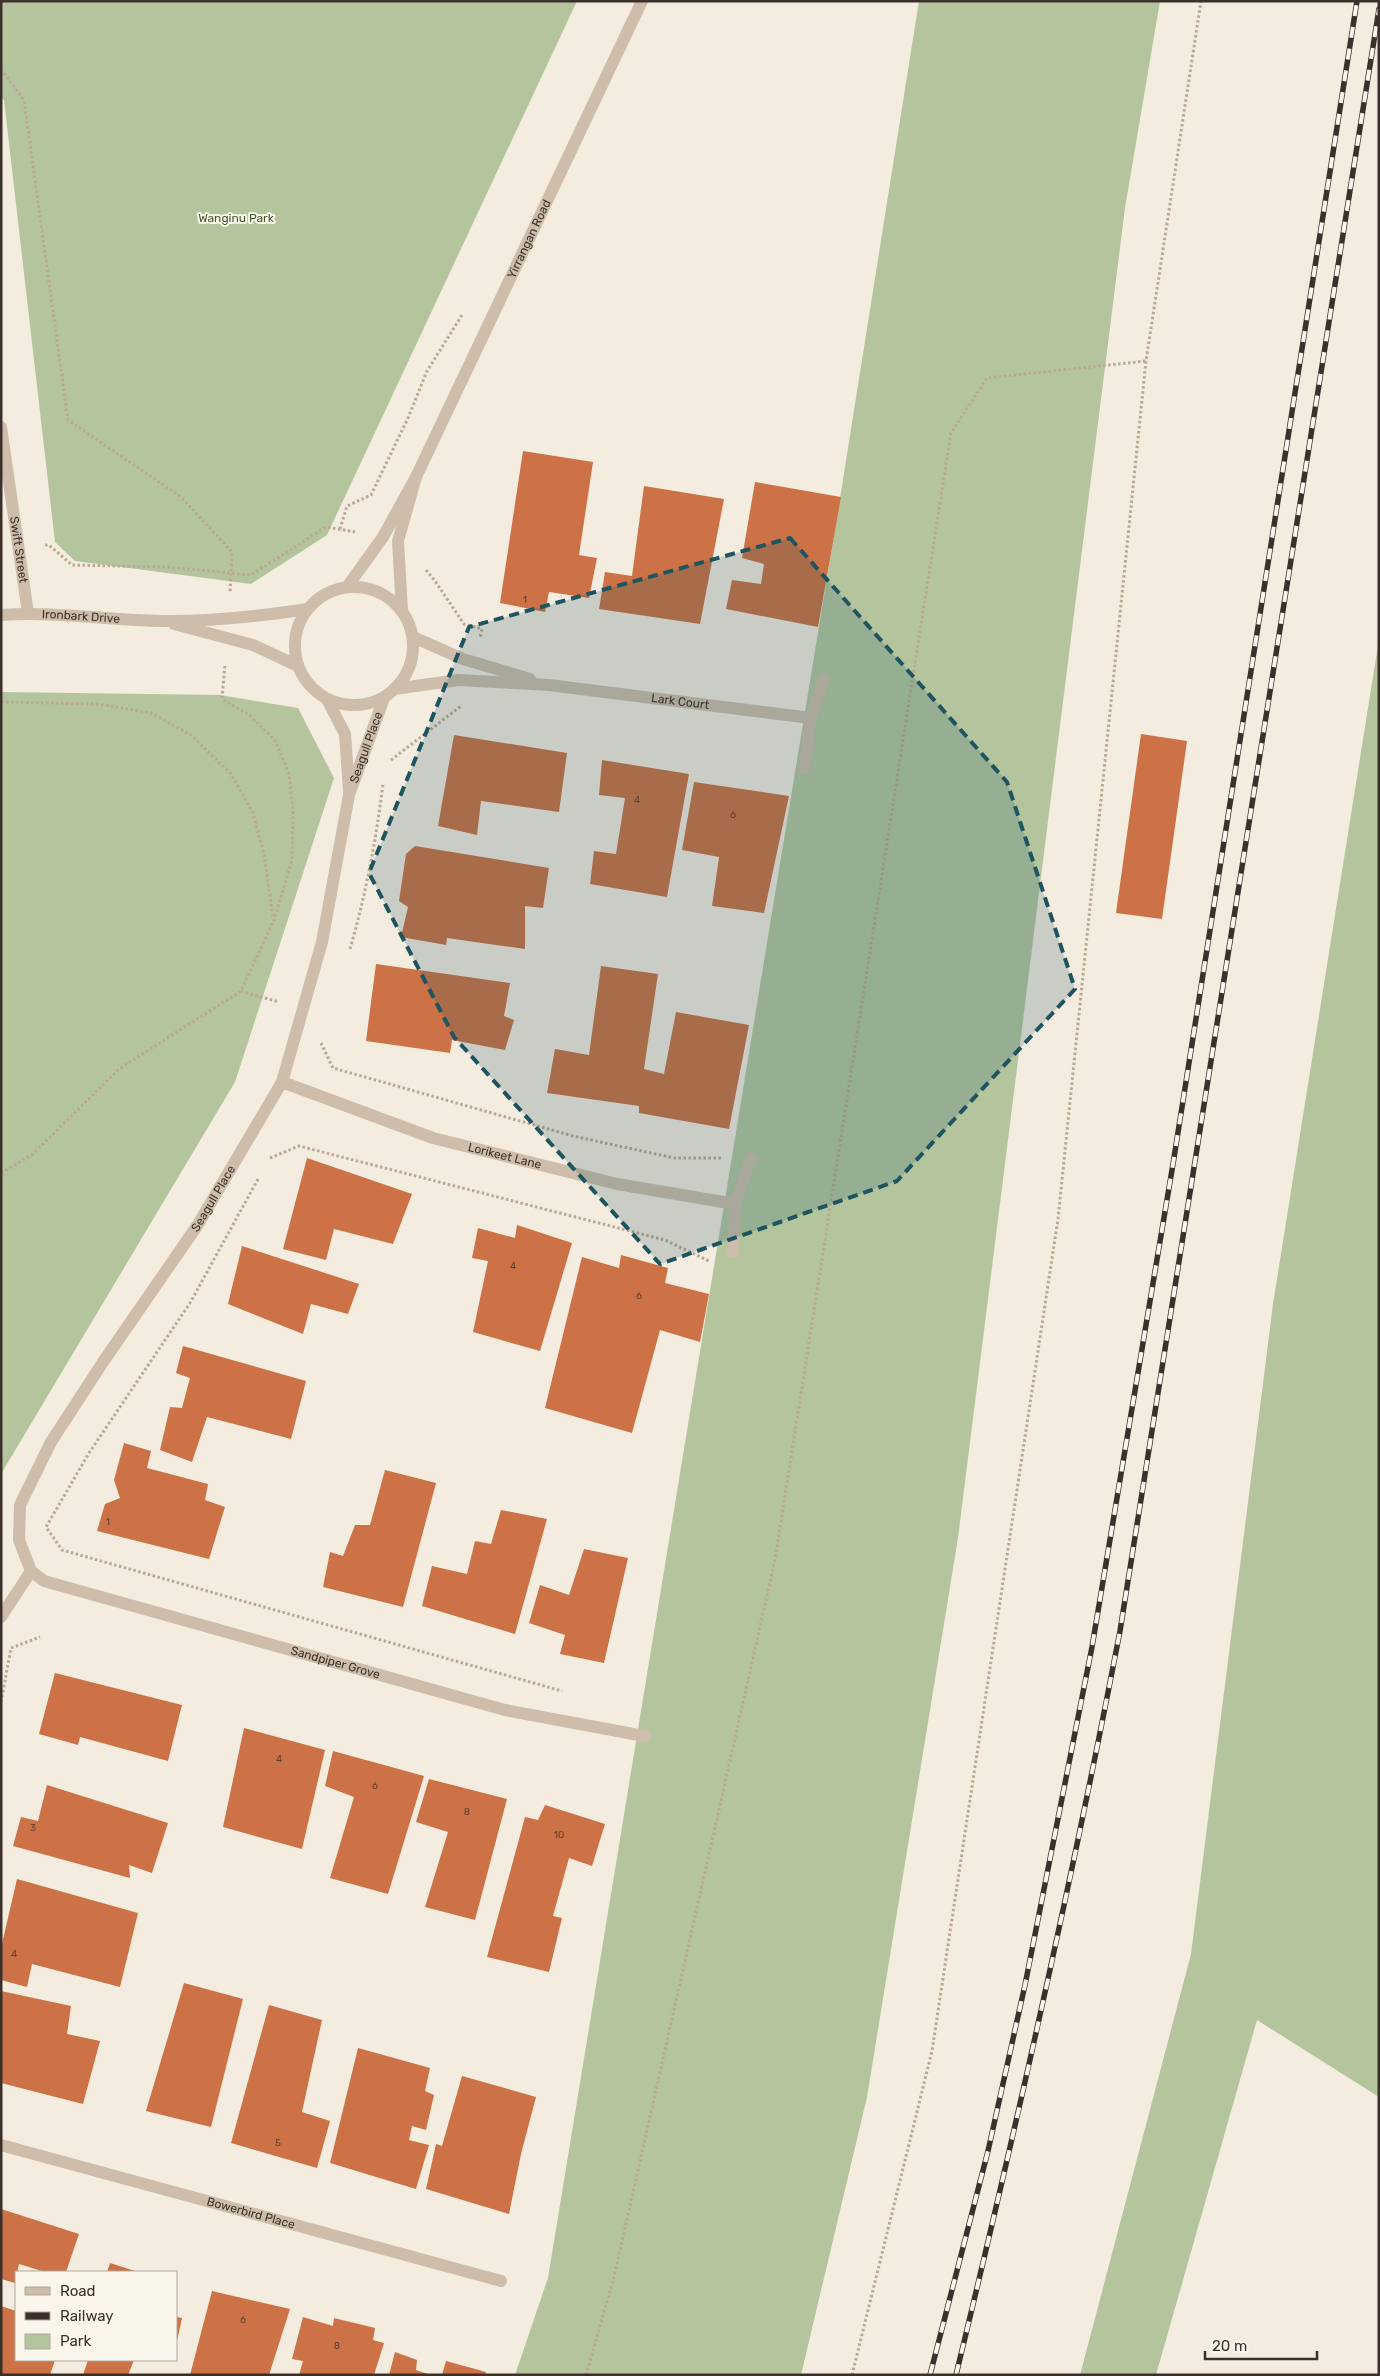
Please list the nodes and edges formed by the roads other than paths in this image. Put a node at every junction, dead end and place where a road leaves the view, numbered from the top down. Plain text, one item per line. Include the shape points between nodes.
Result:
1 (642, 1) edge
2 (1, 427) edge
3 (416, 477) junction
4 (347, 587) junction
5 (308, 609) junction
6 (402, 611) junction
7 (28, 613) junction
8 (1, 615) edge
9 (162, 621) junction
10 (413, 637) junction
11 (298, 666) junction
12 (824, 678) dead end
13 (549, 684) junction
14 (389, 694) junction
15 (327, 699) junction
16 (811, 718) junction
17 (804, 768) dead end
18 (349, 795) junction
19 (282, 1082) junction
20 (751, 1158) road end
21 (735, 1204) junction
22 (733, 1252) road end
23 (30, 1571) junction
24 (1, 1617) edge
25 (644, 1736) dead end
26 (1, 2145) edge
27 (501, 2281) dead end

1 - 3 street, Yirrangan Road
2 - 7 street, Swift Street
3 - 4 street, Yirrangan Road, bridge via 383,537
3 - 6 street, Yirrangan Road via 398,541
4 - 5 street via 329,592
4 - 6 street via 374,590
5 - 9 street, Ironbark Drive
5 - 11 street via 302,617 294,644
6 - 10 street
7 - 8 street, Ironbark Drive
7 - 9 street, Ironbark Drive
9 - 11 street, Ironbark Drive via 253,646
10 - 13 street, Lark Court via 476,662
10 - 14 street via 414,653 402,682
11 - 15 street via 307,684
12 - 16 street
13 - 14 street, Lark Court via 458,680
13 - 16 street, Lark Court
14 - 15 street via 356,706
14 - 18 street, Seagull Place
15 - 18 street, Seagull Place via 345,734
16 - 17 street
18 - 19 street, Seagull Place via 322,942
19 - 21 street, Lorikeet Lane via 433,1138 617,1184
19 - 23 street, Seagull Place via 196,1226 51,1442 20,1505 19,1540
20 - 21 street
21 - 22 street
23 - 24 street
23 - 25 street, Sandpiper Grove via 44,1582 505,1710
26 - 27 street, Bowerbird Place

